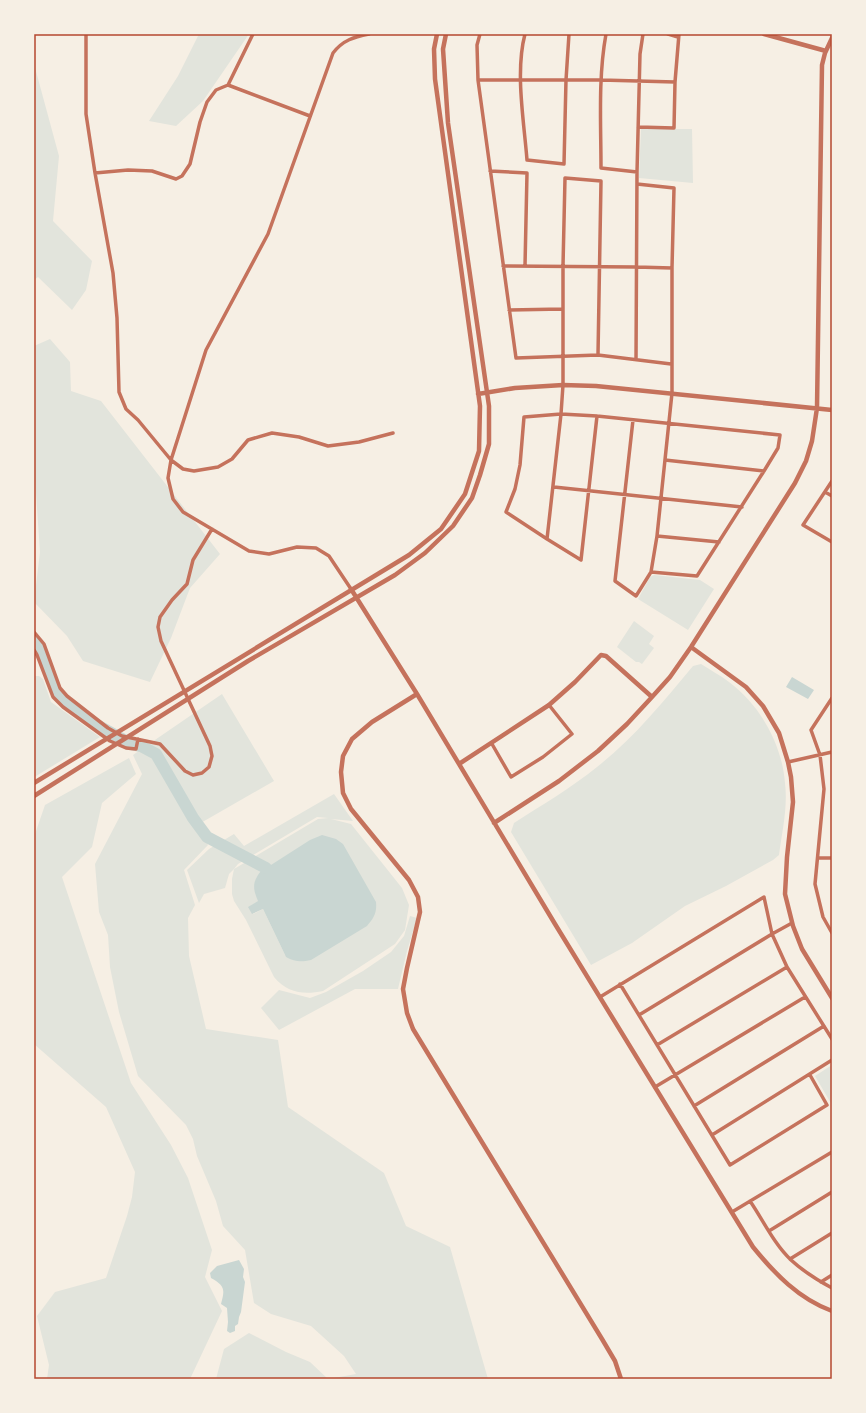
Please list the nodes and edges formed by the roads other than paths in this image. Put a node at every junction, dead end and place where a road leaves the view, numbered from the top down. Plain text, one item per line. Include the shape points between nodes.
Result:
1 (86, 34) edge
2 (253, 34) edge
3 (369, 34) edge
4 (437, 34) edge
5 (446, 34) edge
6 (480, 34) edge
7 (525, 34) edge
8 (569, 34) edge
9 (606, 34) edge
10 (643, 34) edge
11 (668, 34) edge
12 (764, 34) edge
13 (678, 36) edge
14 (832, 38) edge
15 (826, 51) junction
16 (478, 80) junction
17 (521, 80) junction
18 (566, 80) junction
19 (601, 80) junction
20 (639, 82) junction
21 (674, 82) junction
22 (228, 85) junction
23 (310, 116) junction
24 (638, 127) junction
25 (490, 171) junction
26 (95, 172) junction
27 (637, 172) junction
28 (637, 184) junction
29 (503, 266) junction
30 (525, 266) junction
31 (563, 266) junction
32 (600, 267) junction
33 (636, 267) junction
34 (672, 268) junction
35 (563, 309) junction
36 (509, 310) junction
37 (598, 355) junction
38 (562, 356) junction
39 (636, 360) junction
40 (671, 364) junction
41 (563, 385) junction
42 (488, 393) junction
43 (672, 393) junction
44 (478, 394) junction
45 (817, 408) junction
46 (832, 410) edge
47 (561, 414) junction
48 (597, 416) junction
49 (633, 420) junction
50 (669, 423) junction
51 (393, 433) dead end
52 (171, 460) junction
53 (665, 460) junction
54 (764, 471) junction
55 (832, 481) edge
56 (554, 487) junction
57 (589, 490) junction
58 (825, 492) junction
59 (625, 494) junction
60 (832, 496) edge
61 (661, 498) junction
62 (742, 507) junction
63 (212, 529) junction
64 (657, 536) junction
65 (547, 539) junction
66 (719, 542) junction
67 (832, 542) edge
68 (651, 572) junction
69 (351, 589) junction
70 (356, 598) junction
71 (34, 632) edge
72 (691, 647) junction
73 (34, 650) edge
74 (417, 694) junction
75 (652, 697) junction
76 (832, 698) edge
77 (549, 705) junction
78 (138, 739) junction
79 (492, 744) junction
80 (832, 752) edge
81 (820, 755) junction
82 (788, 762) junction
83 (459, 764) junction
84 (34, 783) edge
85 (34, 796) edge
86 (494, 823) junction
87 (819, 858) junction
88 (832, 858) edge
89 (792, 923) junction
90 (832, 933) edge
91 (772, 934) junction
92 (787, 967) junction
93 (620, 984) junction
94 (805, 996) junction
95 (832, 996) edge
96 (600, 997) junction
97 (638, 1015) junction
98 (824, 1026) junction
99 (832, 1040) edge
100 (657, 1045) junction
101 (832, 1060) edge
102 (675, 1074) junction
103 (810, 1075) junction
104 (655, 1087) junction
105 (694, 1106) junction
106 (712, 1135) junction
107 (832, 1152) edge
108 (832, 1192) edge
109 (750, 1201) junction
110 (732, 1212) junction
111 (769, 1231) junction
112 (832, 1233) edge
113 (790, 1259) junction
114 (832, 1275) edge
115 (821, 1282) junction
116 (832, 1288) edge
117 (832, 1311) edge
118 (621, 1379) edge

1 - 26 street via 86,114
2 - 22 street
3 - 23 street via 351,38 333,52
4 - 44 street via 434,49 435,79
5 - 42 street via 443,49 448,123
6 - 16 street
7 - 17 street via 521,47
8 - 18 street
9 - 19 street
10 - 20 street
11 - 13 street
12 - 15 street
13 - 21 street
14 - 15 street
15 - 45 street via 822,65
16 - 17 street
16 - 25 street
17 - 18 street
17 - 18 street via 527,160 564,164
18 - 19 street
19 - 20 street
19 - 27 street via 601,168
20 - 21 street
20 - 24 street
21 - 24 street via 674,128
22 - 23 street
22 - 26 street via 216,90 207,102 190,164 182,176 176,179 152,171
23 - 52 street via 268,234 206,350
24 - 27 street
25 - 29 street
25 - 30 street via 526,173
26 - 52 street via 113,273 119,392 126,409
27 - 28 street
28 - 33 street
28 - 34 street via 674,188
29 - 30 street
29 - 36 street
30 - 31 street
31 - 32 street
31 - 32 street via 565,178 601,181
31 - 35 street
32 - 33 street
32 - 37 street
33 - 34 street
33 - 39 street
34 - 40 street
35 - 36 street
35 - 38 street
36 - 38 street via 516,358
37 - 38 street
37 - 39 street
38 - 41 street
39 - 40 street
40 - 43 street
41 - 42 street via 515,388
41 - 43 street
41 - 47 street
42 - 44 street
42 - 70 street via 489,444 472,498 453,526 425,553 395,575
43 - 45 street
43 - 50 street
44 - 69 street via 479,451 465,494 441,529 409,555
45 - 46 street
45 - 72 street via 812,441 795,483
47 - 48 street
47 - 56 street
47 - 65 street via 524,417 520,465 515,489 506,512
48 - 49 street
48 - 57 street
49 - 50 street
49 - 59 street
50 - 53 street
50 - 54 street via 780,435 778,448
51 - 52 street via 359,442 328,446 299,436 272,433 248,440 232,459 218,467 194,471 183,469
52 - 63 street via 168,478 173,499 183,512
53 - 54 street
53 - 61 street
54 - 62 street
55 - 58 street
56 - 57 street
56 - 65 street
57 - 59 street
57 - 65 street via 581,560
58 - 60 street
58 - 67 street via 803,525
59 - 61 street
59 - 68 street via 615,581 636,596
61 - 62 street
61 - 64 street
62 - 66 street
63 - 69 street via 249,551 269,554 297,547 316,548 329,556
63 - 78 street via 193,560 186,584 160,618 158,627 161,640 210,746 212,756 209,767 202,773 193,775 185,771 160,744
64 - 66 street
64 - 68 street
66 - 68 street via 697,576
69 - 70 street
69 - 84 street
70 - 74 street
70 - 85 street via 248,661
71 - 78 street via 44,644 60,688 67,696 108,728 122,736
72 - 75 street
72 - 82 street via 746,687 763,706 779,733
73 - 78 street via 53,697 63,707 110,741 126,748 136,749
74 - 83 street
74 - 118 street via 372,722 352,738 343,756 341,772 343,793 351,809 409,880 418,897 420,912 403,989 407,1013 414,1029 615,1361
75 - 77 street via 606,656 601,655
75 - 86 street via 628,724 598,751 559,781
76 - 81 street via 811,730
77 - 79 street
77 - 79 street via 572,734 543,757 511,777
79 - 83 street
80 - 81 street
81 - 82 street
81 - 87 street via 824,789
82 - 89 street via 793,802 785,894
83 - 86 street
86 - 96 street
87 - 88 street
87 - 90 street via 815,884 823,917
89 - 91 street
89 - 95 street via 802,949
91 - 92 street
91 - 93 street via 764,897
91 - 97 street
92 - 94 street
92 - 100 street
93 - 96 street
93 - 97 street
94 - 98 street
94 - 102 street
96 - 104 street
97 - 100 street
98 - 99 street
98 - 105 street
100 - 102 street
101 - 103 street
102 - 104 street
102 - 105 street
103 - 106 street
103 - 106 street via 827,1105 730,1165
104 - 110 street
105 - 106 street
107 - 109 street
108 - 111 street
109 - 110 street
109 - 111 street
110 - 117 street via 753,1247 790,1287
111 - 113 street
112 - 113 street
113 - 115 street
114 - 115 street
115 - 116 street

